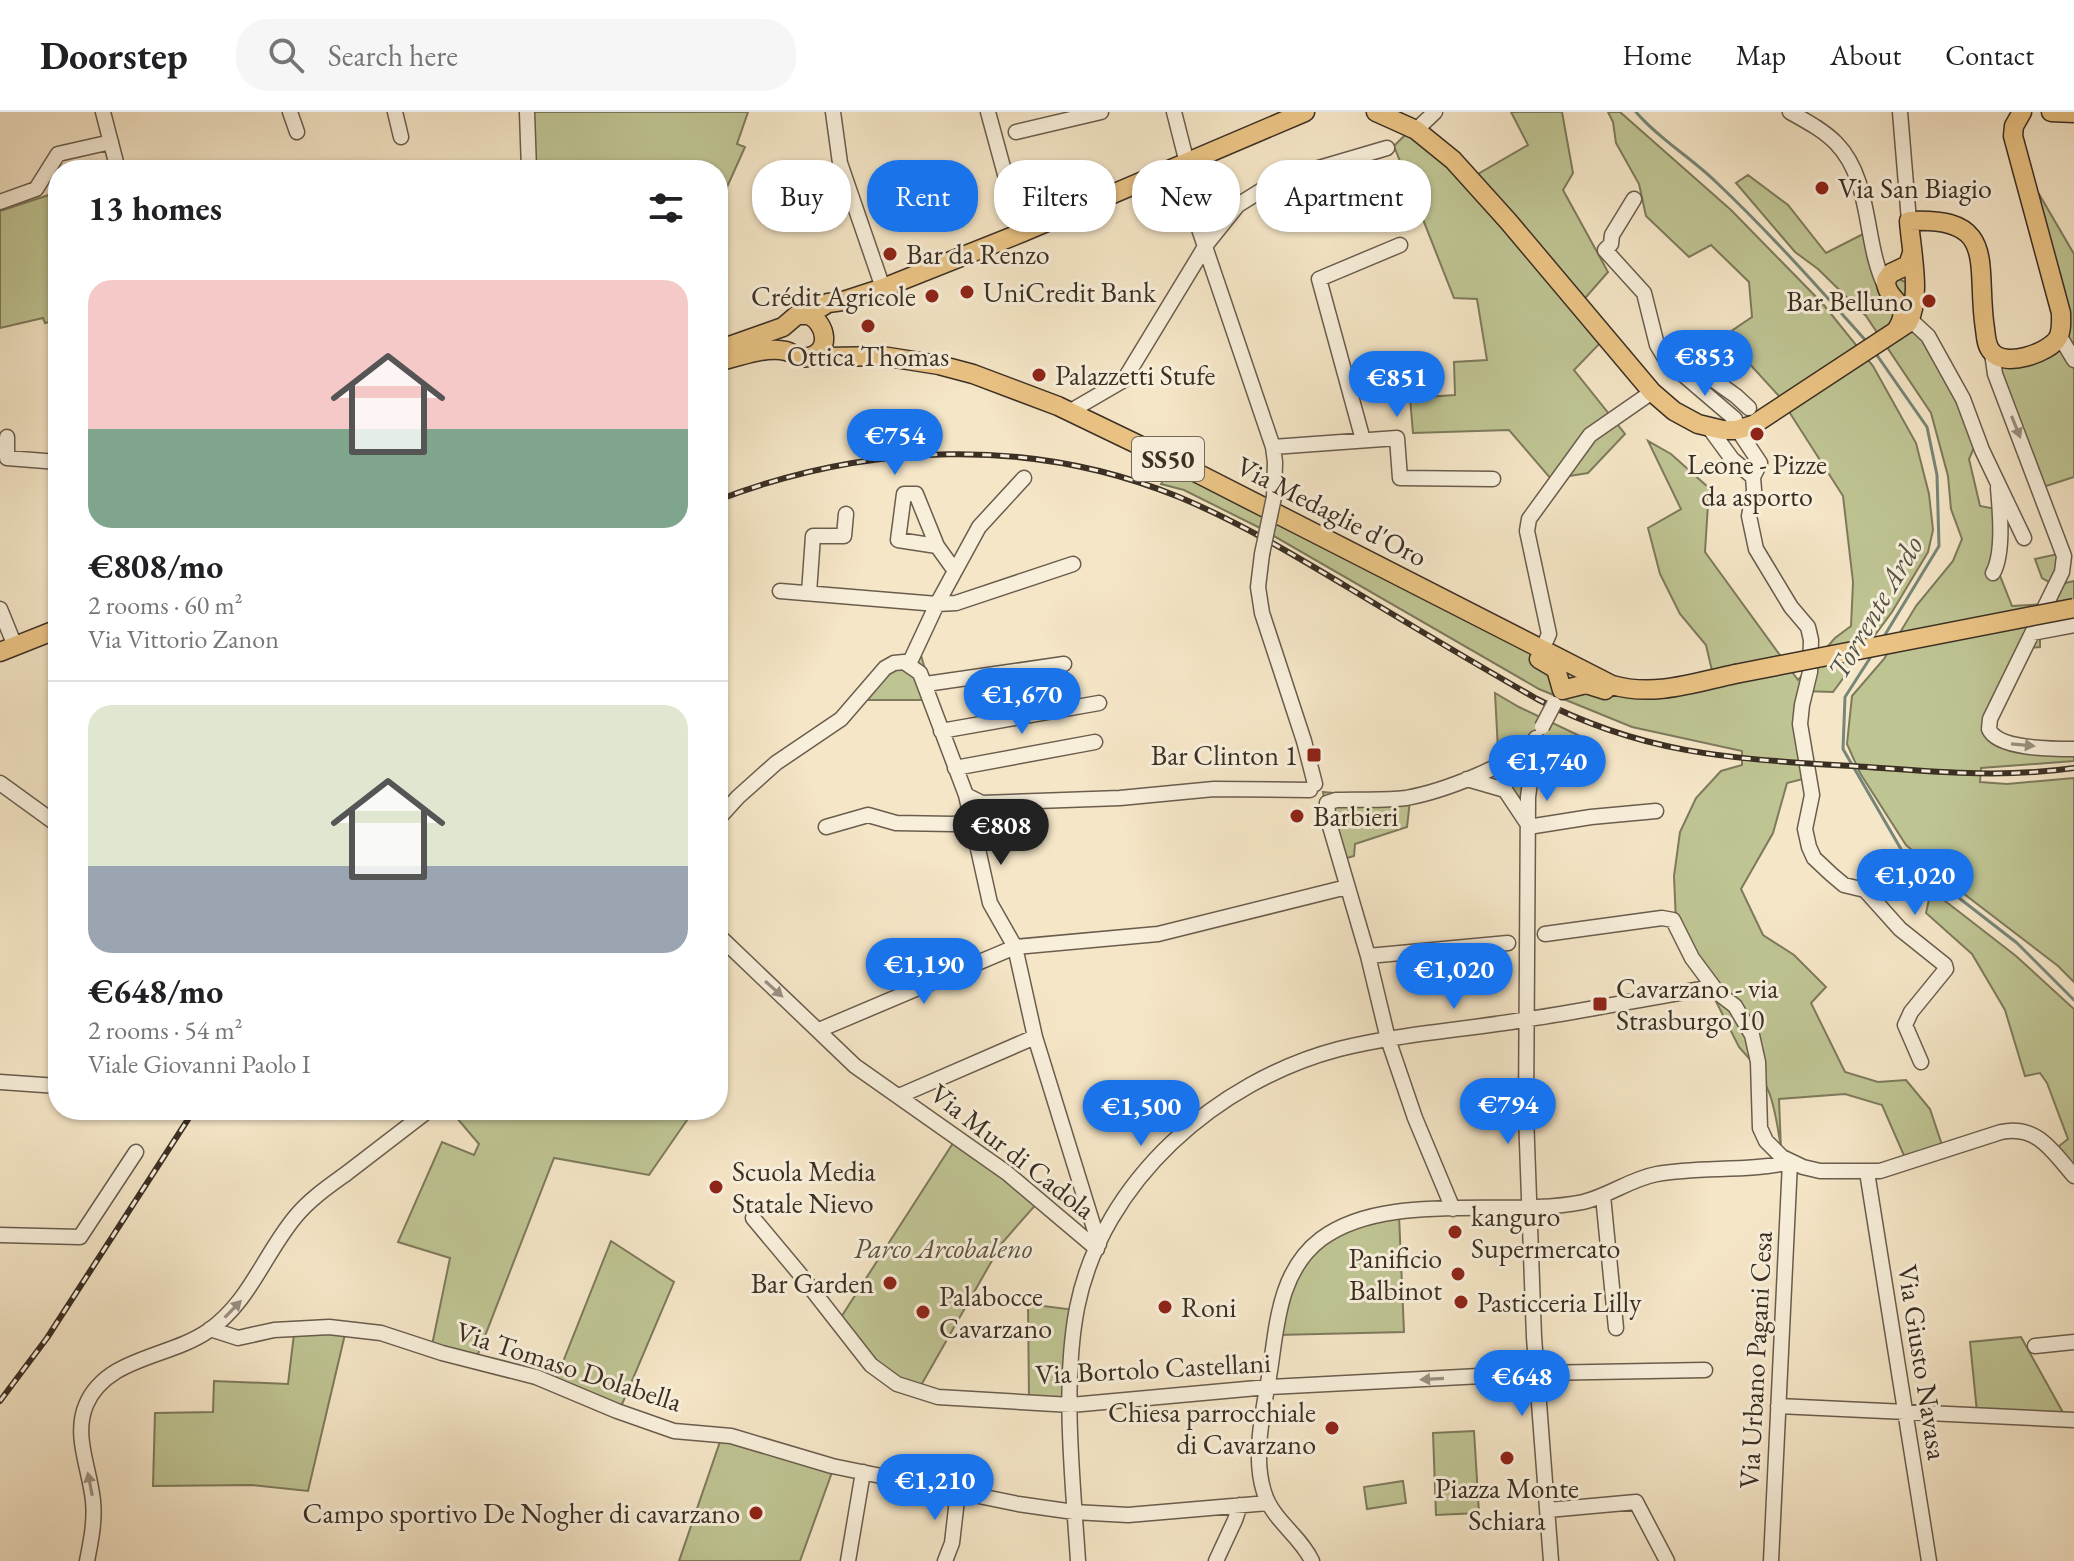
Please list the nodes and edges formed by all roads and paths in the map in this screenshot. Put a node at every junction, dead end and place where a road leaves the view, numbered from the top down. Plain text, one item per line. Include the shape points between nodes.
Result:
1 (103, 112) edge
2 (290, 112) edge
3 (395, 112) edge
4 (527, 112) edge
5 (833, 112) edge
6 (988, 112) edge
7 (1101, 112) edge
8 (1174, 112) edge
9 (1305, 112) edge
10 (1376, 112) edge
11 (1435, 112) edge
12 (1790, 112) edge
13 (1900, 112) edge
14 (2051, 112) edge
15 (2021, 113) edge
16 (2074, 113) edge
17 (1414, 123) edge
18 (297, 132) dead end
19 (1016, 132) dead end
20 (401, 137) dead end
21 (111, 142) junction
22 (1387, 148) dead end
23 (54, 160) edge
24 (116, 160) edge
25 (529, 160) edge
26 (1182, 160) edge
27 (1195, 160) edge
28 (48, 170) edge
29 (1132, 186) edge
30 (1634, 199) dead end
31 (0, 202) edge
32 (1909, 221) junction
33 (1202, 232) edge
34 (1021, 233) junction
35 (1206, 245) junction
36 (1400, 245) dead end
37 (883, 288) junction
38 (1902, 291) junction
39 (783, 327) junction
40 (817, 334) junction
41 (2059, 335) junction
42 (728, 346) edge
43 (787, 351) junction
44 (1992, 353) junction
45 (728, 360) edge
46 (2074, 360) edge
47 (1652, 392) junction
48 (1069, 412) junction
49 (1745, 422) junction
50 (1710, 429) junction
51 (7, 437) dead end
52 (1363, 440) junction
53 (1273, 447) junction
54 (48, 461) edge
55 (1995, 476) junction
56 (1753, 477) junction
57 (1024, 478) dead end
58 (1493, 479) dead end
59 (846, 514) dead end
60 (2024, 538) dead end
61 (937, 546) dead end
62 (1073, 564) dead end
63 (955, 571) junction
64 (1993, 573) dead end
65 (780, 591) dead end
66 (809, 593) junction
67 (937, 604) junction
68 (2074, 608) edge
69 (0, 609) edge
70 (1462, 609) junction
71 (2074, 625) edge
72 (2033, 632) junction
73 (48, 633) edge
74 (7, 649) edge
75 (1542, 650) junction
76 (909, 664) junction
77 (1064, 664) dead end
78 (1575, 667) junction
79 (926, 684) junction
80 (1664, 689) junction
81 (1559, 694) junction
82 (1099, 703) dead end
83 (941, 731) junction
84 (1539, 732) junction
85 (1095, 742) dead end
86 (2074, 749) edge
87 (1506, 761) junction
88 (955, 768) junction
89 (1466, 779) junction
90 (1528, 781) junction
91 (0, 783) edge
92 (1312, 787) junction
93 (1505, 790) junction
94 (966, 795) junction
95 (1332, 802) junction
96 (728, 808) edge
97 (1656, 811) dead end
98 (48, 818) edge
99 (971, 822) junction
100 (1528, 826) junction
101 (826, 827) dead end
102 (1347, 887) junction
103 (1545, 934) dead end
104 (1508, 943) dead end
105 (728, 944) edge
106 (1015, 947) junction
107 (1368, 956) junction
108 (1718, 993) junction
109 (1526, 1020) junction
110 (819, 1030) junction
111 (1035, 1037) junction
112 (1388, 1039) junction
113 (1921, 1062) dead end
114 (0, 1082) edge
115 (48, 1085) edge
116 (899, 1096) junction
117 (416, 1120) edge
118 (136, 1152) dead end
119 (1790, 1162) junction
120 (1867, 1172) junction
121 (2074, 1176) edge
122 (1442, 1183) junction
123 (1603, 1196) junction
124 (1528, 1208) junction
125 (1460, 1209) junction
126 (1421, 1211) junction
127 (757, 1224) dead end
128 (0, 1235) edge
129 (1098, 1247) junction
130 (1616, 1328) dead end
131 (210, 1329) junction
132 (2074, 1342) edge
133 (2035, 1346) dead end
134 (1705, 1370) dead end
135 (1538, 1373) junction
136 (1268, 1387) junction
137 (1071, 1405) junction
138 (1778, 1406) junction
139 (1904, 1411) junction
140 (2074, 1420) edge
141 (863, 1472) junction
142 (958, 1491) junction
143 (1268, 1503) junction
144 (1240, 1505) junction
145 (1548, 1510) junction
146 (1074, 1512) junction
147 (1665, 1557) edge
148 (851, 1559) edge
149 (87, 1561) edge
150 (945, 1561) edge
151 (1078, 1561) edge
152 (1216, 1561) edge
153 (1312, 1561) edge
154 (1551, 1561) edge
155 (1771, 1561) edge
156 (1929, 1561) edge

1 - 21 street
2 - 18 street
3 - 20 street
4 - 25 street
5 - 37 street via 840,163
6 - 34 street
7 - 19 street
8 - 26 street
9 - 27 main road
10 - 17 main road
11 - 17 street
12 - 38 street via 1827,134 1851,163 1873,254
13 - 32 street
14 - 16 main road
15 - 41 main road via 2013,136 2061,313
17 - 47 main road via 1470,177
21 - 23 street via 58,154
21 - 24 street
22 - 35 street via 1268,185 1238,205
28 - 31 street via 36,189
29 - 34 main road
30 - 49 street via 1605,250 1644,293 1666,360
32 - 38 main road via 1912,253
32 - 44 main road via 1945,221 1976,243
33 - 35 street
34 - 37 main road
35 - 48 street via 1124,380
35 - 53 street
36 - 52 street via 1319,279
37 - 40 main road via 830,309
38 - 49 main road via 1895,332
38 - 55 street via 1963,399
39 - 40 main road via 792,317
39 - 42 main road
39 - 43 main road
40 - 43 main road, Via Medaglie d'Oro via 800,357
40 - 48 main road, Via Medaglie d'Oro / SS50 via 857,356 939,365
41 - 44 main road via 2049,346 2019,358
41 - 46 street
43 - 45 main road, Via Medaglie d'Oro
44 -> 72 street via 1995,374 2064,556 2062,572
47 - 50 main road via 1674,411
47 - 75 street via 1590,435 1529,519 1527,531 1549,634
48 - 70 main road, Via Medaglie d'Oro / SS50
49 - 50 main road via 1736,430
49 - 56 street via 1760,463
50 - 56 street
51 - 54 street via 7,458
52 - 53 street
52 - 58 street via 1397,438 1400,478
53 - 92 street, bridge via 1274,497 1258,587 1304,741
55 - 60 street
55 - 64 street via 2000,522
56 - 113 street via 1749,516 1756,549 1808,627 1811,640 1800,724 1812,795 1805,829 1809,847 1831,874 1844,885 1865,890 1900,929 1945,965 1905,1025
57 - 63 street via 979,527
59 - 66 street via 844,536 813,536
61 - 63 street
62 - 67 street via 956,603
63 - 67 street
65 - 66 street
66 - 67 street
67 - 76 street
68 - 80 main road, Via Medaglie d'Oro, bridge
69 - 74 street
70 - 75 main road, Via Medaglie d'Oro / SS50
70 - 81 main road, SS50 via 1482,629 1556,669
71 - 72 street
72 -> 86 street via 1989,729 2006,743
73 - 74 main road
75 - 78 main road, Via Medaglie d'Oro / SS50
76 - 79 street
76 - 96 street via 885,668 841,719 776,763
77 - 79 street
78 - 80 main road, Via Medaglie d'Oro via 1624,688
78 - 81 street
79 - 83 street
80 - 81 main road via 1648,698 1586,684
81 - 84 street, bridge
82 - 83 street
83 - 88 street
84 - 87 street via 1528,748
84 - 90 street
85 - 88 street
87 - 89 street
87 - 90 street
87 - 93 street
88 - 94 street
89 - 93 street
89 - 95 street via 1405,798
90 - 100 street
91 - 98 street
92 - 94 street via 982,803
92 - 95 street via 1331,791
93 - 100 street
94 - 99 street
95 - 102 street via 1329,823
97 - 100 street
99 - 101 street via 896,823 868,815
99 - 106 street via 993,911
100 - 109 street
102 - 106 street via 1158,934
102 - 107 street
103 - 108 street via 1670,918
104 - 107 street
105 -> 110 street, Via Mur di Cadola
106 - 110 street
106 - 111 street
107 - 112 street
108 - 109 street via 1702,989
108 - 119 street via 1735,1006 1752,1035 1760,1128 1770,1147
109 - 112 street
109 - 124 street
110 - 116 street, Via Mur di Cadola via 855,1066
111 - 116 street
111 - 129 street
112 - 122 street
112 - 129 street via 1337,1050 1244,1087 1153,1162 1110,1221
114 - 115 street
116 - 129 street, Via Mur di Cadola
131 -> 117 street via 243,1297 308,1203
118 - 128 street via 80,1237
119 - 120 street via 1820,1171
119 - 123 street via 1659,1174
119 - 138 street, Via Urbano Pagani Cesa
120 - 121 street via 2020,1129 2042,1140
120 - 139 street, Via Giusto Navasa
122 - 125 street
122 - 126 street via 1437,1198
123 - 124 street
123 - 130 street
124 - 125 street
124 - 135 street
125 - 126 street
126 - 136 street via 1365,1219 1311,1248 1284,1291
127 - 137 street, Via Bortolo Castellani via 871,1365 897,1384 950,1398
129 - 137 street via 1078,1305
131 - 141 street, Via Tomaso Dolabella via 238,1338 329,1327 381,1333 536,1377 674,1431 731,1436
149 -> 131 street via 93,1503 82,1429 91,1395 117,1371
132 - 133 street
134 - 135 street, Via Bortolo Castellani
135 -> 136 street, Via Bortolo Castellani
135 - 145 street
136 - 137 street, Via Bortolo Castellani
136 - 143 street via 1260,1465
137 - 146 street
138 - 139 street
138 - 155 street, Via Urbano Pagani Cesa
139 - 140 street
139 - 156 street, Via Giusto Navasa
141 - 142 street, Via Tomaso Dolabella
141 - 148 street
142 - 146 street, Via Tomaso Dolabella
142 - 150 street
143 - 144 street, Via Tomaso Dolabella
143 - 153 street
144 - 146 street, Via Tomaso Dolabella via 1128,1515
144 - 152 street
145 - 147 street via 1636,1502
145 - 154 street
146 - 151 street

